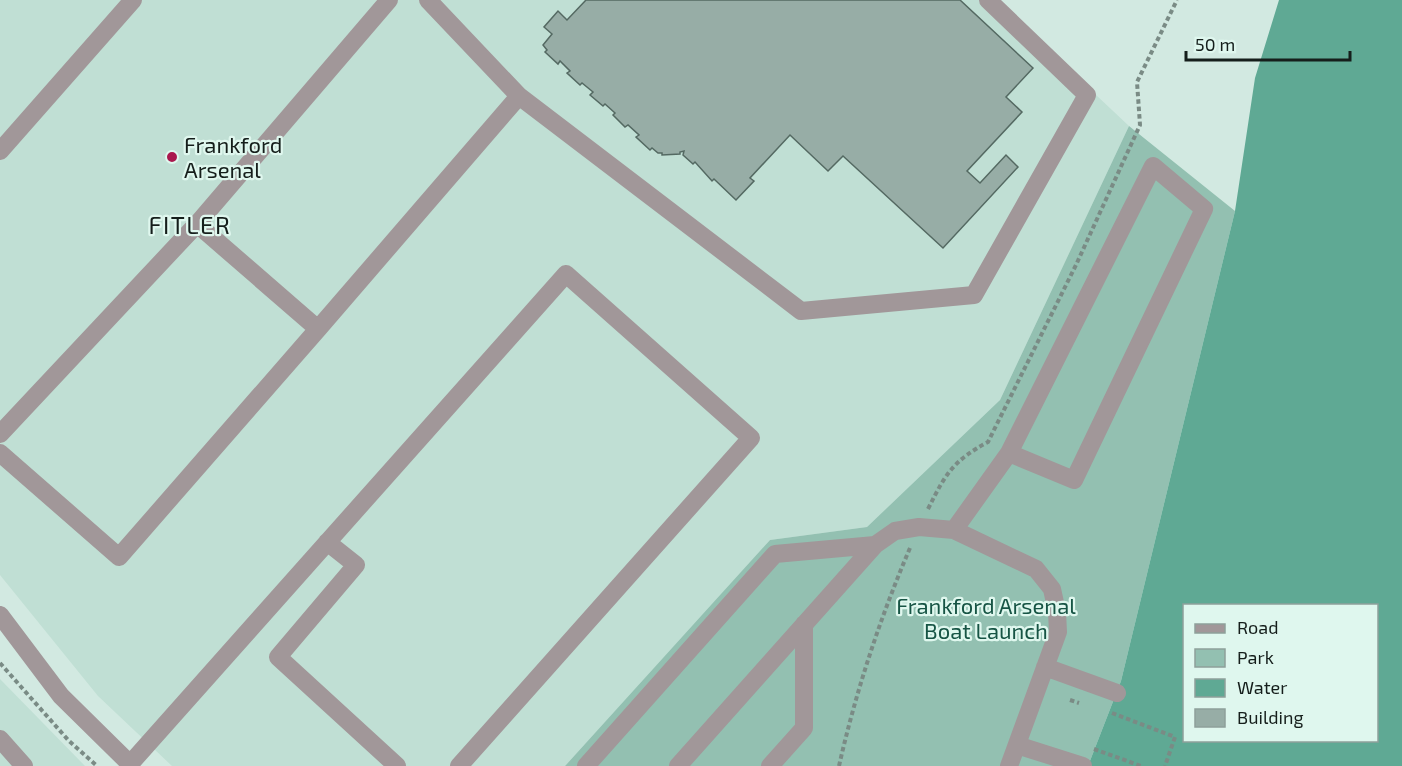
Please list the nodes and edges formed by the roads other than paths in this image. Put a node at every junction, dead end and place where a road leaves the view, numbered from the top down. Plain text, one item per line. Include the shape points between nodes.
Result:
1 (133, 0) edge
2 (389, 0) edge
3 (428, 0) edge
4 (988, 0) edge
5 (519, 96) junction
6 (0, 151) edge
7 (198, 224) junction
8 (318, 329) junction
9 (0, 434) edge
10 (0, 453) edge
11 (1009, 453) junction
12 (954, 530) junction
13 (327, 542) junction
14 (874, 545) junction
15 (0, 615) edge
16 (804, 624) junction
17 (1045, 667) junction
18 (1117, 693) dead end
19 (0, 739) edge
20 (1017, 745) junction
21 (131, 765) edge
22 (24, 766) edge
23 (397, 766) edge
24 (459, 766) edge
25 (586, 766) edge
26 (678, 766) edge
27 (770, 766) edge
28 (1009, 766) edge
29 (1083, 766) edge

1 - 6 lane
2 - 7 lane
3 - 5 lane
4 - 5 lane via 1087,95 974,295 801,311
5 - 8 lane
7 - 8 lane
7 - 9 lane
8 - 10 lane via 119,557
11 - 11 lane via 1088,295 1153,166 1204,209 1074,480
11 - 12 lane
12 - 14 lane via 919,527 895,531
12 - 17 lane via 1036,569 1052,589 1058,632
13 - 21 lane
13 - 23 lane via 356,565 278,657
13 - 24 lane via 566,274 751,438
14 - 16 lane
14 - 25 lane via 775,554
15 - 21 lane via 61,696
16 - 26 lane
16 - 27 lane via 804,728
17 - 18 lane
17 - 20 lane
19 - 22 lane
20 - 28 lane
20 - 29 lane

